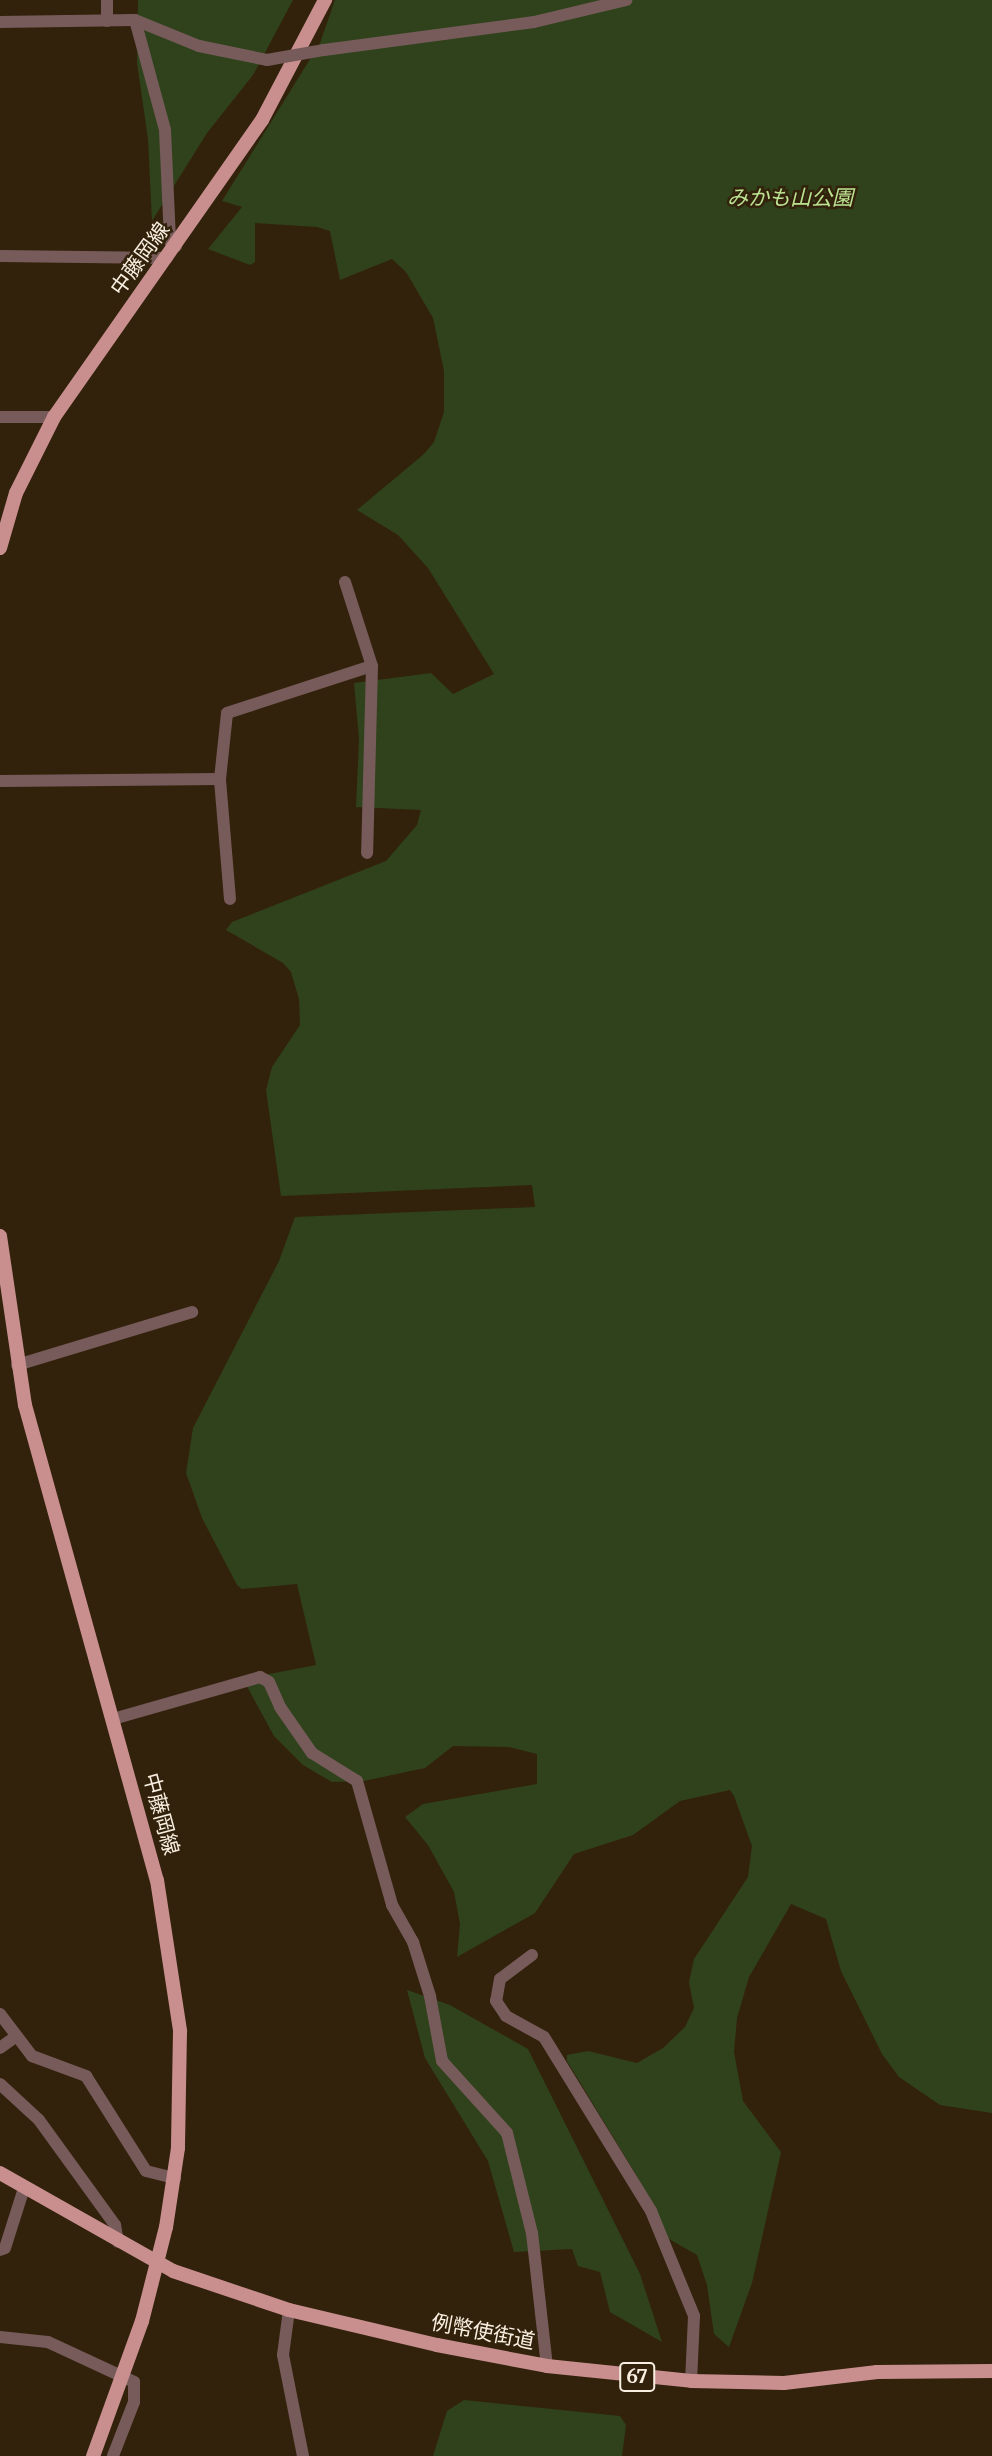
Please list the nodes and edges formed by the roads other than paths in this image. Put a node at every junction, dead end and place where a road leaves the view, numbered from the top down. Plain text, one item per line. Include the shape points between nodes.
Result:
1 (107, 0) edge
2 (325, 0) edge
3 (626, 0) edge
4 (135, 20) junction
5 (107, 21) junction
6 (0, 22) edge
7 (172, 252) junction
8 (0, 256) edge
9 (0, 417) edge
10 (54, 417) junction
11 (0, 548) edge
12 (345, 582) dead end
13 (372, 666) junction
14 (220, 779) junction
15 (0, 781) edge
16 (367, 853) dead end
17 (230, 899) dead end
18 (0, 1236) edge
19 (192, 1312) dead end
20 (17, 1365) junction
21 (113, 1719) junction
22 (532, 1955) dead end
23 (0, 2014) edge
24 (15, 2037) junction
25 (0, 2048) edge
26 (0, 2084) edge
27 (0, 2173) edge
28 (175, 2179) junction
29 (24, 2188) junction
30 (118, 2242) junction
31 (0, 2250) edge
32 (157, 2265) junction
33 (289, 2309) junction
34 (0, 2337) edge
35 (547, 2367) junction
36 (992, 2371) edge
37 (124, 2376) junction
38 (691, 2381) junction
39 (93, 2456) edge
40 (113, 2456) edge
41 (303, 2456) edge

1 - 5 street
2 - 7 main road, 中藤岡線 via 287,80
3 - 4 street, bridge via 534,22 267,60 199,46
4 - 5 street
4 - 7 street via 165,130
5 - 6 street
7 - 8 street
7 - 10 main road, 中藤岡線
9 - 10 street
10 - 11 main road, 中藤岡線 via 16,493
12 - 13 street
13 - 14 street via 227,713
13 - 16 street
14 - 15 street
14 - 17 street
18 - 20 main road, 中藤岡線
19 - 20 street
20 - 21 main road, 中藤岡線 via 44,1482
21 - 28 main road, 中藤岡線 via 157,1880 173,1965 181,2071
21 - 35 street via 260,1677 269,1682 279,1707 312,1753 357,1781 392,1905 413,1942 430,1996 442,2061 507,2133 532,2232
22 - 38 street via 500,1979 496,2001 506,2016 544,2037 651,2211 694,2316
23 - 24 street
24 - 25 street
24 - 28 street via 40,2062 86,2076 142,2166
26 - 30 street via 39,2120 115,2225
27 - 29 main road, 例幣使街道 / 67
28 - 32 main road, 中藤岡線
29 - 30 main road, 例幣使街道 / 67
29 - 31 street via 5,2248
30 - 32 main road, 例幣使街道 / 67
32 - 33 main road, 例幣使街道 / 67
32 - 37 main road, 中藤岡線
33 - 35 main road, 例幣使街道 / 67
33 - 41 street via 284,2355
34 - 37 street via 48,2342
35 - 38 main road, 例幣使街道 / 67
36 - 38 main road, 例幣使街道 / 67 via 877,2372 784,2382
37 - 39 main road, 中藤岡線
37 - 40 street via 134,2382 137,2392

